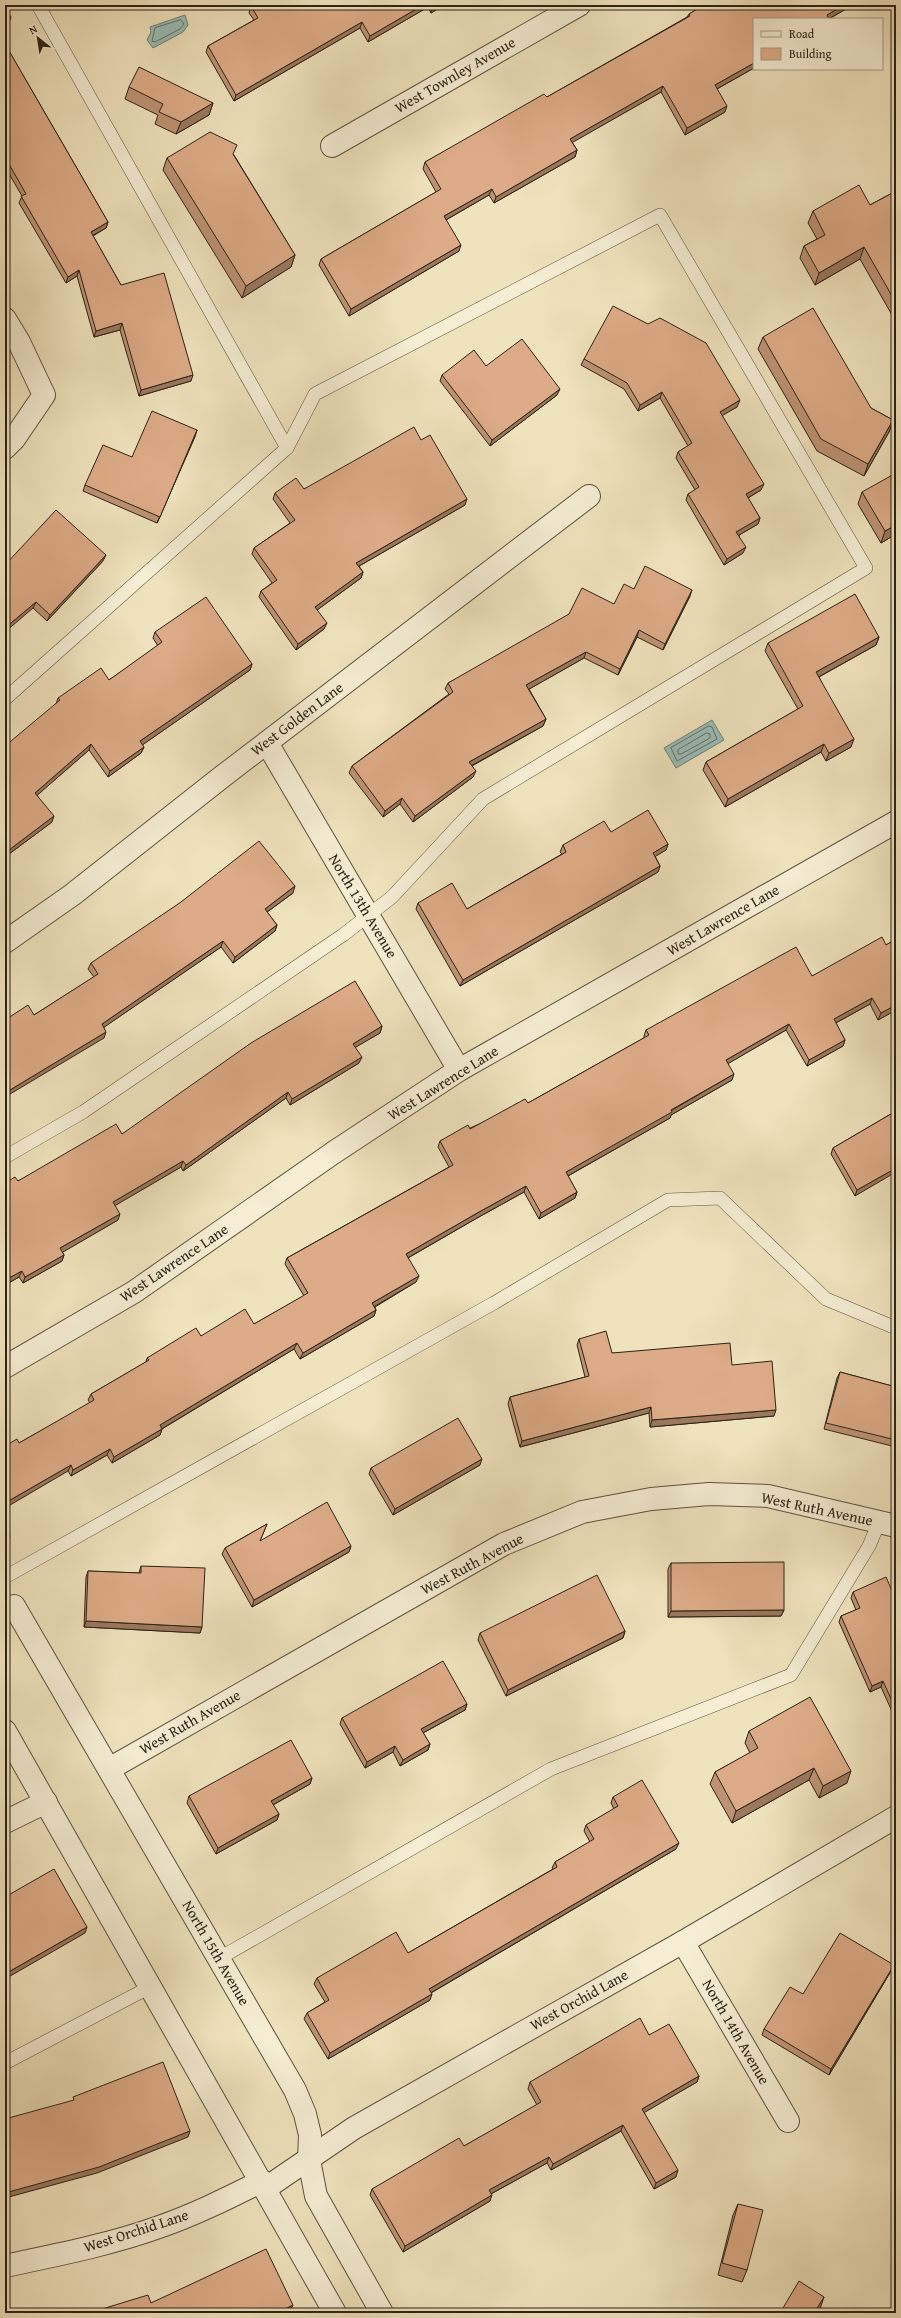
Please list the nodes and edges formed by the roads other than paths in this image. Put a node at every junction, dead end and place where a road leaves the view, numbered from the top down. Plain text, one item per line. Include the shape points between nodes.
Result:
1 (38, 5) edge
2 (579, 5) edge
3 (332, 146) dead end
4 (5, 319) edge
5 (5, 448) edge
6 (287, 448) junction
7 (589, 496) dead end
8 (5, 699) edge
9 (267, 743) junction
10 (896, 822) edge
11 (369, 915) junction
12 (5, 942) edge
13 (459, 1070) junction
14 (5, 1157) edge
15 (896, 1328) edge
16 (5, 1367) edge
17 (887, 1524) edge
18 (5, 1577) edge
19 (14, 1606) dead end
20 (5, 1731) edge
21 (109, 1768) junction
22 (46, 1802) junction
23 (896, 1817) edge
24 (5, 1822) edge
25 (683, 1942) junction
26 (218, 1959) junction
27 (150, 1987) junction
28 (5, 2063) edge
29 (788, 2121) dead end
30 (309, 2160) junction
31 (264, 2185) junction
32 (5, 2266) edge
33 (335, 2313) edge
34 (382, 2313) edge

1 - 6 lane
2 - 3 street, West Townley Avenue
4 - 5 street via 44,395
6 - 8 lane
6 - 11 lane via 316,394 660,215 866,568 483,799 392,898
7 - 9 street, West Golden Lane
9 - 11 street, North 13th Avenue
9 - 12 street, West Golden Lane via 72,895
10 - 13 street, West Lawrence Lane
11 - 13 street, North 13th Avenue
11 - 14 lane via 83,1112
13 - 16 street, West Lawrence Lane via 333,1153 134,1292
15 - 18 lane via 826,1299 720,1198 668,1200 488,1307
17 - 21 street, West Ruth Avenue via 768,1496 709,1494 651,1499 582,1512 504,1544
17 - 26 lane via 869,1546 791,1675 551,1769
19 - 21 street, North 15th Avenue
20 - 22 street
21 - 26 street, North 15th Avenue
22 - 24 street
22 - 27 street
23 - 25 street, West Orchid Lane
25 - 29 street, North 14th Avenue
25 - 30 street, West Orchid Lane via 354,2128
26 - 30 street, North 15th Avenue via 295,2090 310,2135
27 - 28 lane
27 - 31 street
30 - 31 street, West Orchid Lane
30 - 34 street, North 15th Avenue via 316,2196
31 - 32 street, West Orchid Lane via 158,2227 100,2245
31 - 33 street

